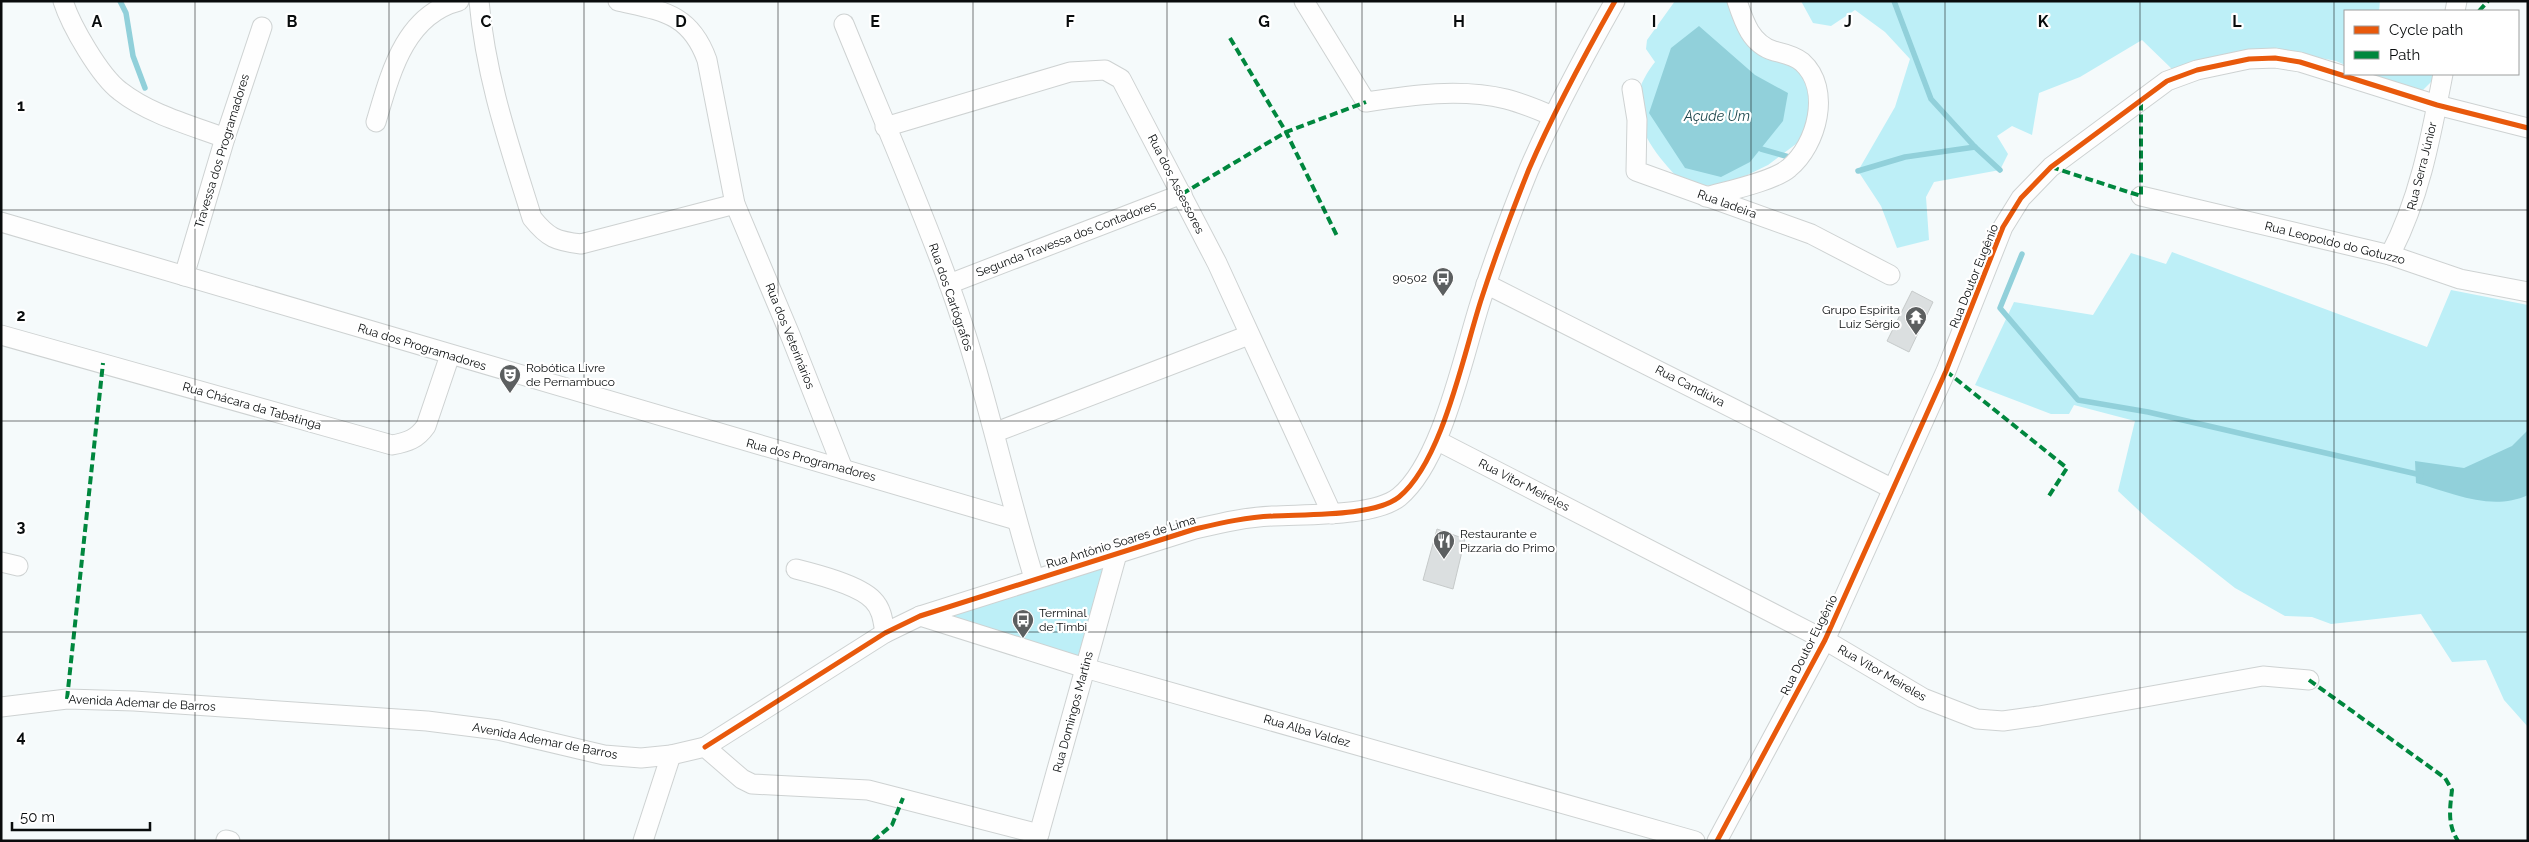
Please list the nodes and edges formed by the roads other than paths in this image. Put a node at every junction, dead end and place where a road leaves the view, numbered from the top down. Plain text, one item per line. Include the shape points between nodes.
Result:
1 (63, 1) edge
2 (459, 1) edge
3 (479, 1) edge
4 (618, 1) edge
5 (1304, 1) edge
6 (1615, 1) edge
7 (1737, 1) edge
8 (844, 24) dead end
9 (262, 27) dead end
10 (2344, 75) edge
11 (2345, 75) edge
12 (2443, 75) edge
13 (1632, 89) dead end
14 (2437, 105) junction
15 (1553, 116) junction
16 (376, 122) dead end
17 (885, 127) junction
18 (2528, 128) edge
19 (225, 138) junction
20 (1182, 194) junction
21 (2141, 196) dead end
22 (1706, 197) junction
23 (735, 204) junction
24 (1, 222) edge
25 (2390, 255) junction
26 (1890, 275) dead end
27 (184, 276) junction
28 (949, 284) junction
29 (1486, 284) junction
30 (2528, 292) edge
31 (1, 335) edge
32 (1249, 335) junction
33 (450, 355) junction
34 (996, 432) junction
35 (1438, 441) junction
36 (843, 469) junction
37 (1893, 489) junction
38 (1332, 514) junction
39 (1016, 520) junction
40 (1117, 554) junction
41 (796, 568) dead end
42 (1034, 578) junction
43 (920, 616) junction
44 (885, 633) junction
45 (1825, 640) junction
46 (1085, 668) junction
47 (2308, 680) dead end
48 (1, 707) edge
49 (705, 747) junction
50 (672, 755) junction
51 (1038, 837) edge
52 (643, 841) edge
53 (1695, 841) edge
54 (1717, 841) edge

1 - 19 street via 88,52 119,91 158,112
2 - 16 street via 446,4 411,35 394,61
3 - 23 street via 492,91 532,218 542,231 558,242 582,244
4 - 23 street, Rua dos Veterinários via 664,11 686,24 700,40 707,60
5 - 15 street via 1366,102 1436,93 1469,94 1508,100
6 - 15 street, Rua Antônio Soares de Lima
7 - 22 street via 1751,35 1759,44 1802,61 1812,75 1820,100 1817,123 1806,147 1789,168
8 - 17 street, Rua dos Cartógrafos
9 - 19 street, Travessa dos Programadores
10 - 37 street, Rua Doutor Eugênio via 2275,58 2249,59 2197,70 2167,81 2051,167 2021,198 2003,227 1946,371
11 - 14 street, Rua Doutor Eugênio
12 - 14 street, Rua Serra Júnior
13 - 22 street, Rua ladeira via 1637,120 1636,171
14 - 18 street, Rua Doutor Eugênio
14 - 25 street, Rua Serra Júnior via 2418,192
15 - 29 street, Rua Antônio Soares de Lima
17 - 20 street, Rua dos Assessores via 1070,72 1105,70 1121,79
17 - 28 street, Rua dos Cartógrafos
19 - 27 street, Travessa dos Programadores
20 - 28 street, Segunda Travessa dos Contadores
20 - 32 street, Rua dos Assessores
21 - 25 street, Rua Leopoldo do Gotuzzo
22 - 26 street, Rua ladeira via 1811,234
23 - 36 street, Rua dos Veterinários
24 - 27 street, Rua dos Programadores
25 - 30 street, Rua Leopoldo do Gotuzzo via 2460,279
27 - 33 street, Rua dos Programadores
28 - 34 street, Rua dos Cartógrafos
29 - 35 street, Rua Antônio Soares de Lima
29 - 37 street, Rua Candiúva
31 - 33 street, Rua Chácara da Tabatinga via 392,445 419,436 426,426
32 - 34 street
32 - 38 street, Rua dos Assessores
33 - 36 street, Rua dos Programadores
34 - 39 street, Rua dos Cartógrafos
35 - 38 street, Rua Antônio Soares de Lima via 1415,479 1398,498 1374,507
35 - 45 street, Rua Vítor Meireles
36 - 39 street, Rua dos Programadores
37 - 45 street, Rua Doutor Eugênio
38 - 40 street, Rua Antônio Soares de Lima via 1237,520 1195,529
39 - 42 street, Rua dos Cartógrafos
40 - 42 street, Rua Antônio Soares de Lima
40 - 46 street, Rua Domingos Martins
41 - 44 street via 830,578 873,599 881,612
42 - 43 street, Rua Antônio Soares de Lima
43 - 44 street, Rua Antônio Soares de Lima
43 - 46 street, Rua Alba Valdez
44 - 49 street, Rua Antônio Soares de Lima
45 - 47 street, Rua Vítor Meireles via 1923,698 1978,719 2003,721 2039,716 2263,676
45 - 54 street, Rua Doutor Eugênio
46 - 51 street, Rua Domingos Martins
46 - 53 street, Rua Alba Valdez
48 - 50 street, Avenida Ademar de Barros via 67,699 134,701 427,721 498,730 604,755 641,758
49 - 50 street, Avenida Ademar de Barros
49 - 51 street via 752,784 868,790
50 - 52 street

